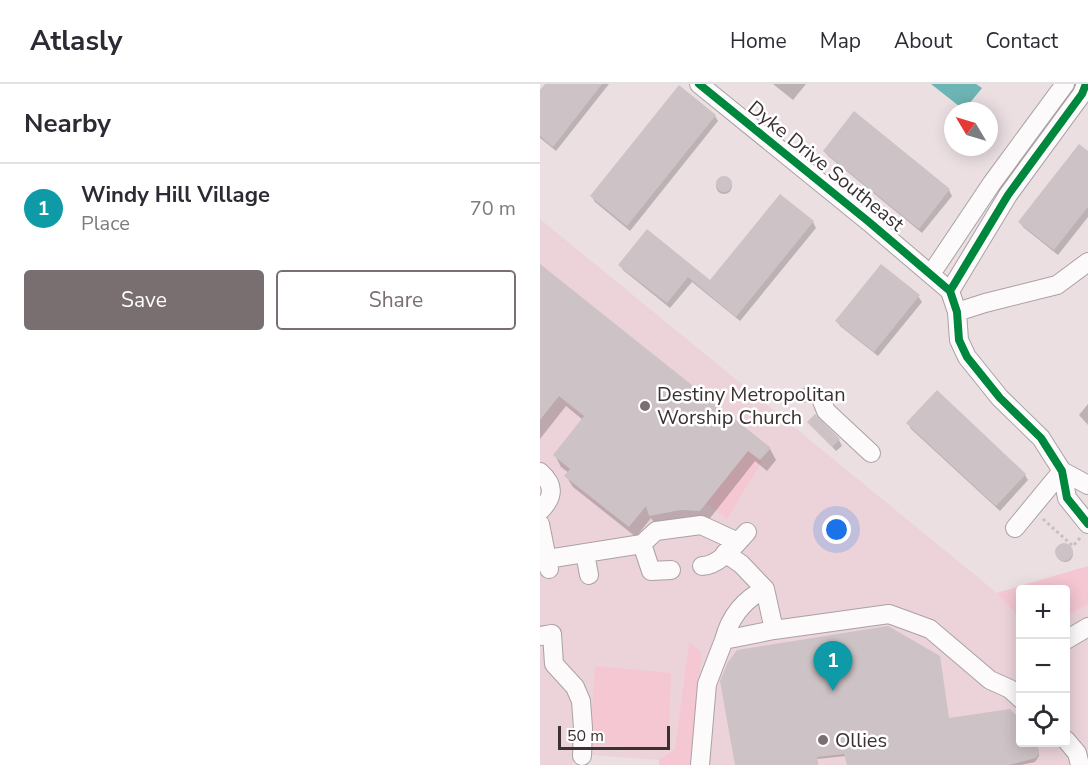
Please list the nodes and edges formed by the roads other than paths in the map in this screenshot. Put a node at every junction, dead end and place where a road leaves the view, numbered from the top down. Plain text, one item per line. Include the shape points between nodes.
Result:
1 (699, 84) edge
2 (1065, 84) edge
3 (1086, 84) edge
4 (1088, 262) edge
5 (931, 274) junction
6 (950, 291) junction
7 (957, 312) junction
8 (822, 401) dead end
9 (871, 453) dead end
10 (1062, 471) junction
11 (540, 472) edge
12 (1088, 484) edge
13 (540, 511) edge
14 (540, 524) edge
15 (1015, 528) dead end
16 (1086, 528) edge
17 (736, 542) junction
18 (642, 544) junction
19 (585, 553) junction
20 (545, 563) edge
21 (702, 566) dead end
22 (671, 570) dead end
23 (589, 574) dead end
24 (765, 589) junction
25 (1088, 627) edge
26 (774, 630) junction
27 (540, 636) edge
28 (1067, 639) edge
29 (724, 640) junction
30 (547, 665) edge
31 (1016, 695) edge
32 (1070, 745) edge
33 (582, 756) dead end
34 (700, 765) edge
35 (1080, 765) edge

1 - 5 street, Dyke Drive Southeast
2 - 5 street
3 - 6 street via 1008,195
4 - 7 street via 1057,285
5 - 6 street, Dyke Drive Southeast
6 - 7 street
7 - 10 street via 959,340 966,357 1041,438
8 - 9 street via 826,411
10 - 12 street
10 - 15 street
10 - 16 street via 1067,498
11 - 13 street via 553,490
14 - 20 street
17 - 18 street via 701,525 656,531
17 - 21 street via 710,566
17 - 24 street via 741,564
18 - 19 street
18 - 22 street via 651,570
19 - 20 street
19 - 23 street
24 - 26 street
24 - 29 street via 750,596 740,608
25 - 28 street
26 - 29 street
26 - 31 street via 889,615 930,629 990,680
27 - 30 street via 552,634
29 - 34 street via 707,684
30 - 33 street via 575,687 581,701
32 - 35 street

